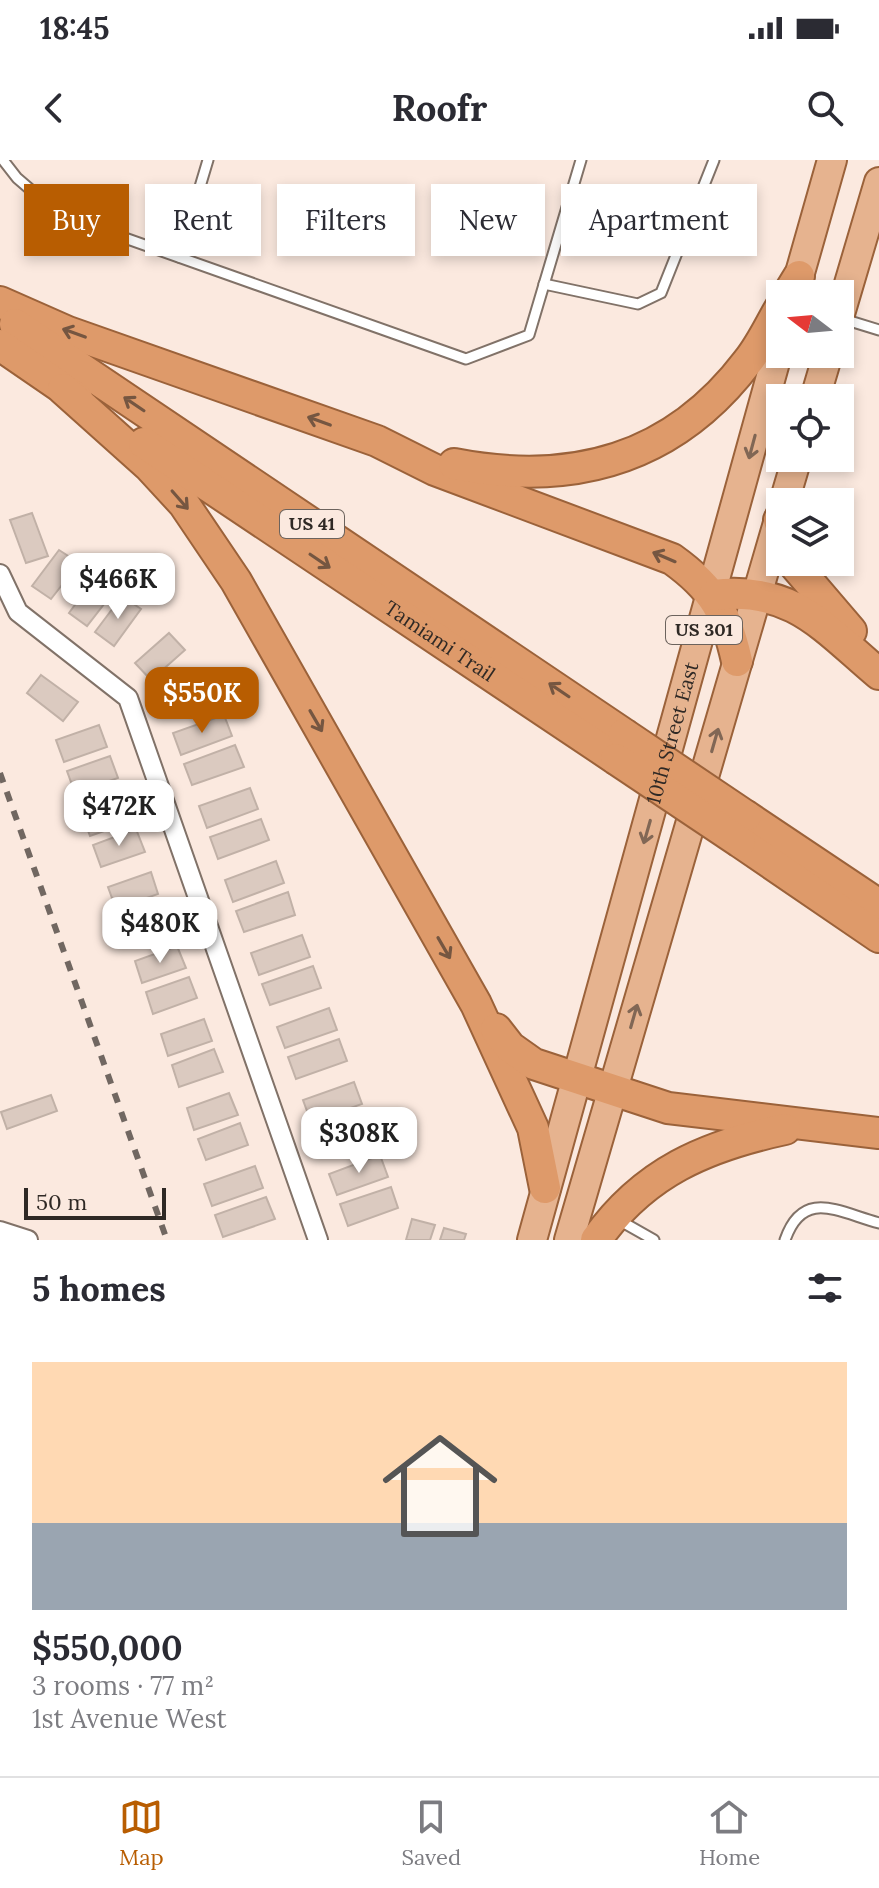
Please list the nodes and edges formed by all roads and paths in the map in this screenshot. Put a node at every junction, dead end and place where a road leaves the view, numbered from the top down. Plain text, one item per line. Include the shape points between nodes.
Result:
1 (3, 160) edge
2 (208, 160) edge
3 (581, 160) edge
4 (714, 160) edge
5 (832, 160) edge
6 (879, 182) edge
7 (179, 257) junction
8 (796, 280) edge
9 (850, 280) edge
10 (544, 284) junction
11 (0, 302) edge
12 (0, 314) edge
13 (854, 321) edge
14 (879, 330) edge
15 (766, 332) edge
16 (0, 345) edge
17 (774, 368) edge
18 (63, 389) junction
19 (377, 441) junction
20 (766, 564) edge
21 (0, 574) edge
22 (804, 576) edge
23 (714, 595) junction
24 (756, 595) junction
25 (737, 661) junction
26 (879, 662) edge
27 (879, 674) edge
28 (620, 746) junction
29 (743, 829) junction
30 (879, 905) edge
31 (879, 937) edge
32 (476, 1004) junction
33 (578, 1078) junction
34 (612, 1091) junction
35 (811, 1123) junction
36 (879, 1133) edge
37 (545, 1188) junction
38 (879, 1223) edge
39 (605, 1228) edge
40 (0, 1231) edge
41 (28, 1240) edge
42 (318, 1240) edge
43 (532, 1240) edge
44 (569, 1240) edge
45 (654, 1240) edge
46 (785, 1240) edge

1 - 7 lane via 60,215
2 - 7 lane
3 - 10 lane
4 - 10 lane via 661,293 638,304
5 - 8 main road
6 - 9 main road
7 - 10 lane via 466,359 529,335
19 -> 11 highway via 68,332
28 -> 12 highway, Tamiami Trail / US 41
13 - 14 lane
15 - 19 highway via 718,396 675,431 638,452 566,471 510,473 435,460
16 - 18 highway, Tamiami Trail / US 41
17 -> 23 main road, 10th Street East / US 301
18 -> 28 highway, Tamiami Trail / US 41
18 -> 32 highway via 149,466 208,536
23 -> 19 highway via 672,559 447,475
20 - 24 main road, 10th Street East
21 - 42 street via 18,612 128,698
22 - 26 highway
23 - 24 highway
23 - 25 highway via 729,625
23 -> 33 main road, 10th Street East / US 301
24 - 25 main road, 10th Street East
24 - 27 highway via 795,605
34 -> 25 main road, 10th Street East
28 - 29 highway, Tamiami Trail / US 41, bridge
29 - 30 highway, Tamiami Trail / US 41
29 - 31 highway, Tamiami Trail / US 41
32 - 33 highway via 510,1047 534,1064
32 - 37 highway via 533,1128
33 - 34 highway
33 - 37 main road, 10th Street East
34 - 35 highway via 668,1108
34 - 44 main road, 10th Street East
35 - 36 highway
35 - 39 highway via 698,1154 661,1176
37 - 43 main road, 10th Street East
38 - 46 lane via 822,1207 805,1209 792,1221
39 - 45 lane
40 - 41 street

